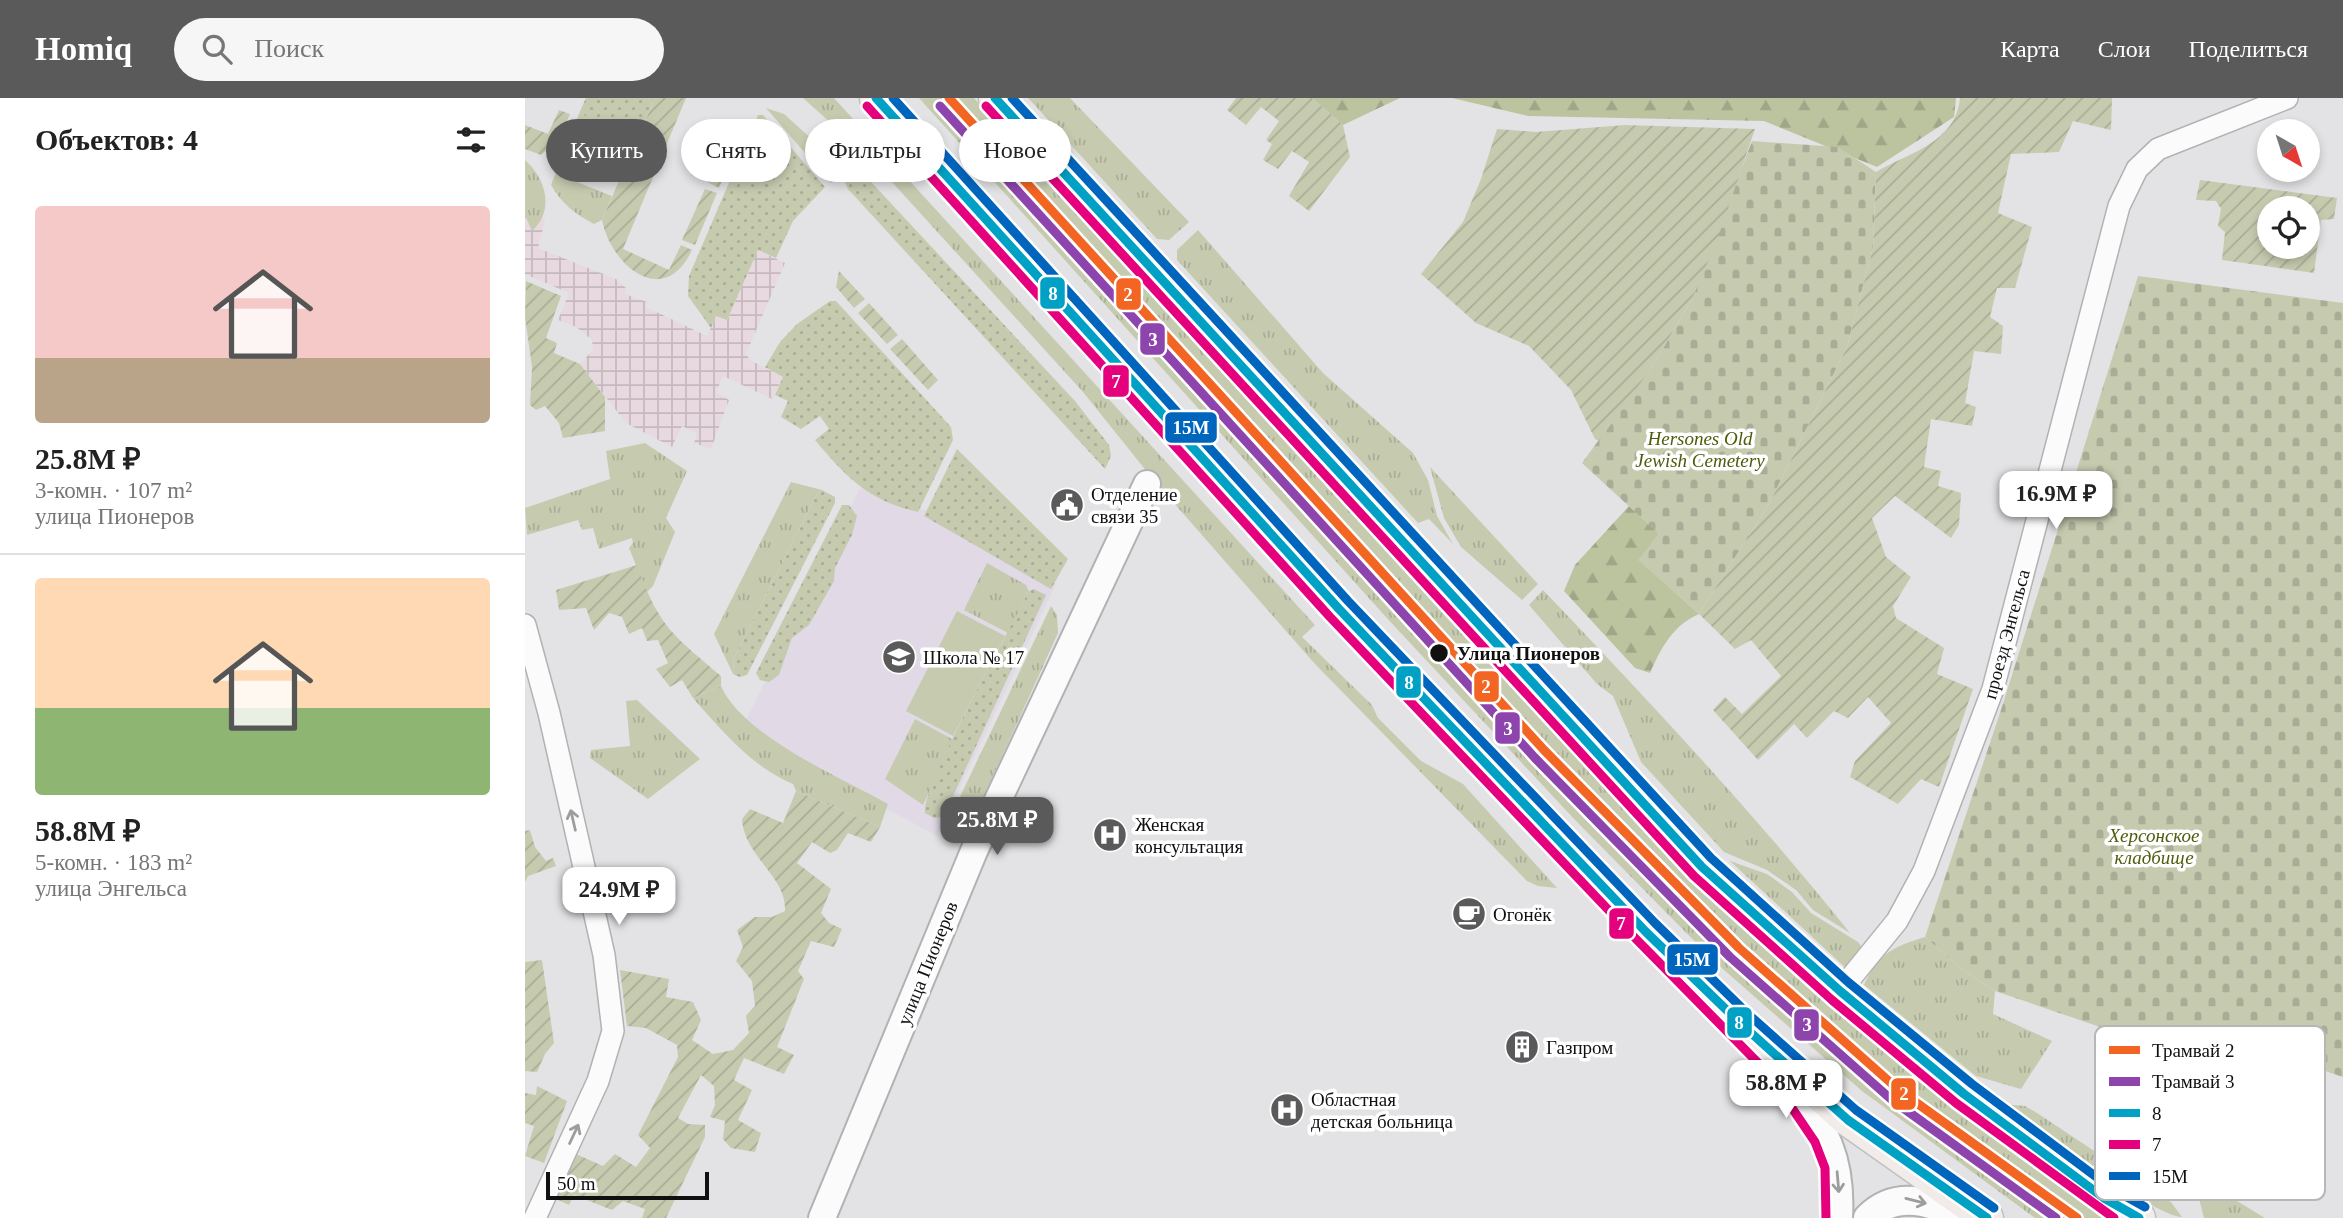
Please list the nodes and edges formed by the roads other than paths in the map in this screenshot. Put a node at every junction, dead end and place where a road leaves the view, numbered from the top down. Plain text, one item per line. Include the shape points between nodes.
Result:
1 (876, 98) edge
2 (995, 98) edge
3 (2287, 98) edge
4 (1147, 484) dead end
5 (525, 625) edge
6 (1840, 992) junction
7 (1739, 1023) junction
8 (2095, 1191) edge
9 (2108, 1200) edge
10 (535, 1218) edge
11 (822, 1218) edge
12 (1838, 1218) edge
13 (1868, 1218) edge
14 (1968, 1218) edge
15 (1987, 1218) edge
16 (2139, 1218) edge

1 - 7 main road via 1339,609 1646,932
2 - 6 main road via 1702,867
3 - 6 street, проезд Энгельса via 2158,149 2137,169 2119,206 1993,690 1924,871 1897,921
4 - 11 street, улица Пионеров via 974,851
10 -> 5 street via 598,1081 613,1031 604,956
6 - 8 main road via 1964,1094
7 -> 12 main road via 1779,1066 1826,1136 1837,1166
7 - 15 main road via 1848,1120
9 - 16 main road
13 -> 14 main road via 1888,1202 1906,1198

